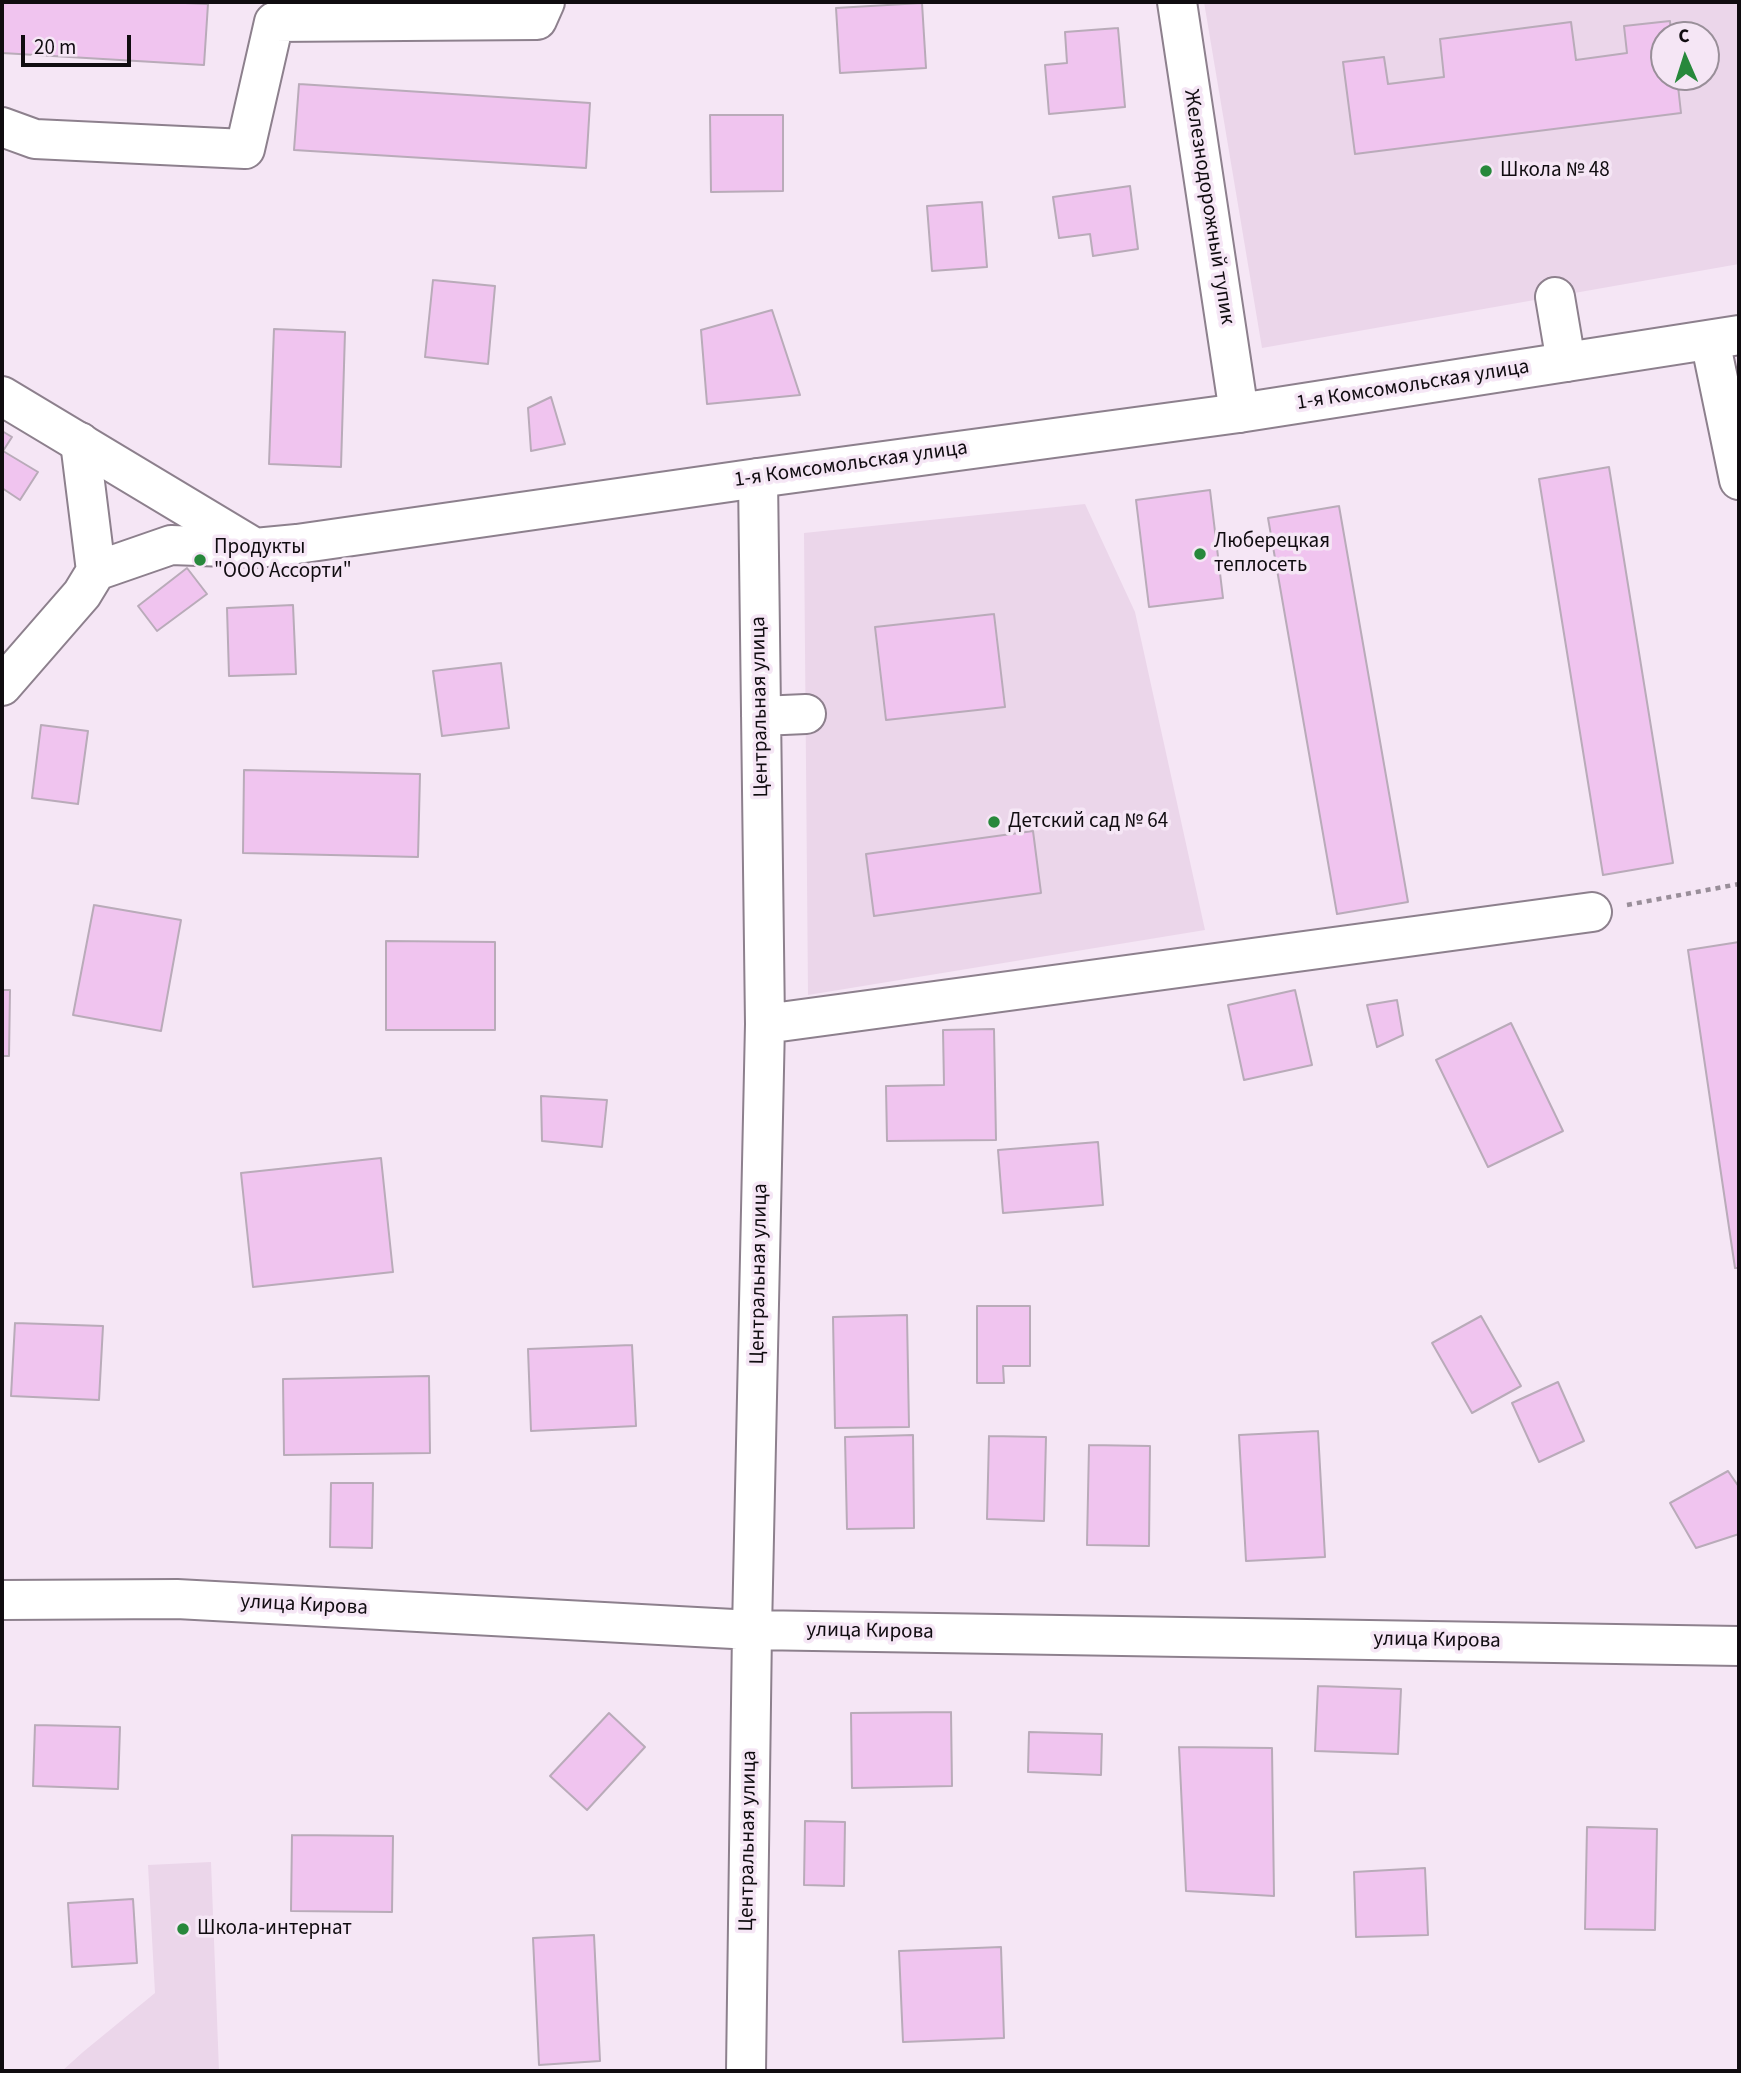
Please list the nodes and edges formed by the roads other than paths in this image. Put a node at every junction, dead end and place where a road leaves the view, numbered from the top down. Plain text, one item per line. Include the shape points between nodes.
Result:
1 (545, 2) edge
2 (1177, 2) edge
3 (2, 127) edge
4 (1555, 297) dead end
5 (1725, 337) edge
6 (1566, 362) junction
7 (2, 396) edge
8 (1239, 413) junction
9 (80, 442) junction
10 (758, 478) junction
11 (1739, 480) edge
12 (255, 548) junction
13 (96, 571) junction
14 (2, 686) edge
15 (806, 714) dead end
16 (761, 716) junction
17 (1592, 912) road end
18 (765, 1024) junction
19 (2, 1600) edge
20 (752, 1630) junction
21 (1739, 1646) edge
22 (746, 2071) edge

1 - 3 street via 537,20 274,23 245,149 35,139
2 - 8 street, Железнодорожный тупик
4 - 6 street
5 - 6 street, 1-я Комсомольская улица
5 - 11 street
6 - 8 street, 1-я Комсомольская улица
7 - 9 street
8 - 10 street, 1-я Комсомольская улица
9 - 12 street
9 - 13 street
10 - 12 street, 1-я Комсомольская улица
10 - 16 street, Центральная улица
12 - 13 street, 1-я Комсомольская улица via 171,545
13 - 14 street via 78,599
15 - 16 street
16 - 18 street, Центральная улица
17 - 18 street
18 - 20 street, Центральная улица
19 - 20 street, улица Кирова via 177,1599
20 - 21 street, улица Кирова
20 - 22 street, Центральная улица

